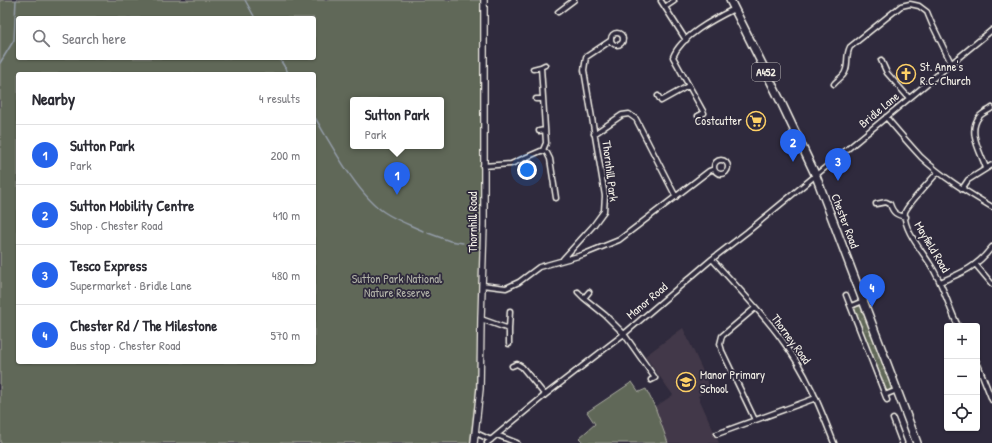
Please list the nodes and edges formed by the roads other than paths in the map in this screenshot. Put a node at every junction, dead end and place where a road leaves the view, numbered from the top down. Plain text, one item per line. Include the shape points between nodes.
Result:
1 (484, 0) edge
2 (574, 0) edge
3 (730, 0) edge
4 (921, 0) edge
5 (661, 1) edge
6 (674, 1) dead end
7 (919, 6) junction
8 (665, 7) junction
9 (734, 8) junction
10 (558, 12) dead end
11 (992, 30) edge
12 (686, 40) junction
13 (610, 41) dead end
14 (881, 60) dead end
15 (952, 63) junction
16 (533, 69) dead end
17 (834, 74) dead end
18 (838, 79) junction
19 (834, 84) dead end
20 (688, 86) junction
21 (658, 96) dead end
22 (909, 98) junction
23 (536, 99) dead end
24 (543, 99) junction
25 (992, 108) edge
26 (698, 116) dead end
27 (886, 117) junction
28 (539, 130) dead end
29 (545, 130) junction
30 (594, 134) junction
31 (543, 150) junction
32 (992, 165) edge
33 (484, 166) junction
34 (986, 168) junction
35 (714, 169) dead end
36 (938, 172) junction
37 (816, 176) junction
38 (962, 189) junction
39 (676, 196) junction
40 (556, 198) dead end
41 (876, 204) dead end
42 (992, 207) edge
43 (906, 217) junction
44 (992, 248) edge
45 (563, 259) junction
46 (712, 259) junction
47 (976, 265) junction
48 (940, 282) junction
49 (992, 284) edge
50 (482, 285) junction
51 (578, 292) dead end
52 (589, 292) dead end
53 (846, 295) dead end
54 (584, 298) junction
55 (864, 300) junction
56 (851, 306) junction
57 (755, 308) junction
58 (510, 311) dead end
59 (481, 319) junction
60 (957, 323) edge
61 (509, 329) junction
62 (624, 334) junction
63 (509, 344) dead end
64 (512, 366) dead end
65 (980, 370) edge
66 (651, 380) dead end
67 (897, 390) junction
68 (545, 395) junction
69 (885, 396) junction
70 (816, 398) junction
71 (887, 400) dead end
72 (992, 400) edge
73 (893, 419) dead end
74 (755, 420) junction
75 (476, 433) junction
76 (717, 434) dead end
77 (497, 435) junction
78 (491, 440) junction
79 (474, 443) edge
80 (487, 443) edge
81 (518, 443) edge
82 (834, 443) edge
83 (902, 443) edge
84 (917, 443) edge

1 - 33 main road, Thornhill Road
2 - 10 street via 562,6
3 - 9 highway, Chester Road / A452
4 - 7 street
5 - 8 street
6 - 8 street
7 - 15 street via 927,12
7 - 18 street via 901,6 850,47 846,54 845,74
8 - 12 street
9 - 12 street via 708,22
9 - 37 highway, Chester Road / A452
11 - 15 street, Bridle Lane
12 - 20 street via 675,51 673,57
13 - 30 street via 586,57 584,63
14 - 22 street via 887,73
15 - 22 street, Bridle Lane
16 - 24 street via 543,66
17 - 18 street
18 - 19 street
20 - 21 street via 661,101
20 - 26 street via 704,113
22 - 27 street, Bridle Lane
23 - 24 street
24 - 29 street
25 - 34 street via 980,116 974,126 974,136
27 - 36 street
27 - 37 street, Bridle Lane
28 - 29 street
29 - 31 street via 546,143
30 - 39 street, Thornhill Park via 622,115 629,114 636,119
30 - 45 street, Thornhill Park via 605,196 604,211
31 - 33 street via 511,164
31 - 40 street via 550,159 551,183
32 - 34 street
33 - 50 main road, Thornhill Road
34 - 38 street via 968,180
35 - 39 street, Thornhill Park
36 - 38 street
36 - 43 street, Mayfield Road via 905,212
37 - 46 street, Manor Road
37 - 55 highway, Chester Road / A452
38 - 42 street
39 - 45 street, Thornhill Park via 619,240 582,255
41 - 43 street via 886,202 897,216
43 - 48 street, Mayfield Road via 912,237
44 - 47 street, Mayfield Road
45 - 50 street, Thornhill Park via 539,267 506,288
46 - 57 street, Thorney Road
46 - 62 street, Manor Road
47 - 48 street, Mayfield Road
47 - 49 street
48 - 60 street
50 - 59 main road, Thornhill Road
51 - 54 street
52 - 54 street
53 - 56 street
54 - 62 street
55 - 56 street
55 - 67 highway, Chester Road / A452
56 - 69 street
57 - 70 street, Thorney Road via 782,340
57 - 74 street via 722,336 720,344
58 - 61 street
59 - 61 street
59 - 75 main road, Thornhill Road via 480,389
61 - 63 street
62 - 66 street via 655,378
62 - 68 street, Manor Road
64 - 68 street via 517,364 522,367
65 - 72 street
67 - 69 street
67 - 84 highway, Chester Road / A452
68 - 77 street, Manor Road
69 - 71 street
70 - 74 street
70 - 82 street, Thorney Road
73 - 83 street via 899,427
74 - 76 street
75 - 78 street
75 - 79 main road, Thornhill Road
77 - 78 street, Manor Road
77 - 81 street
78 - 80 street, Manor Road

